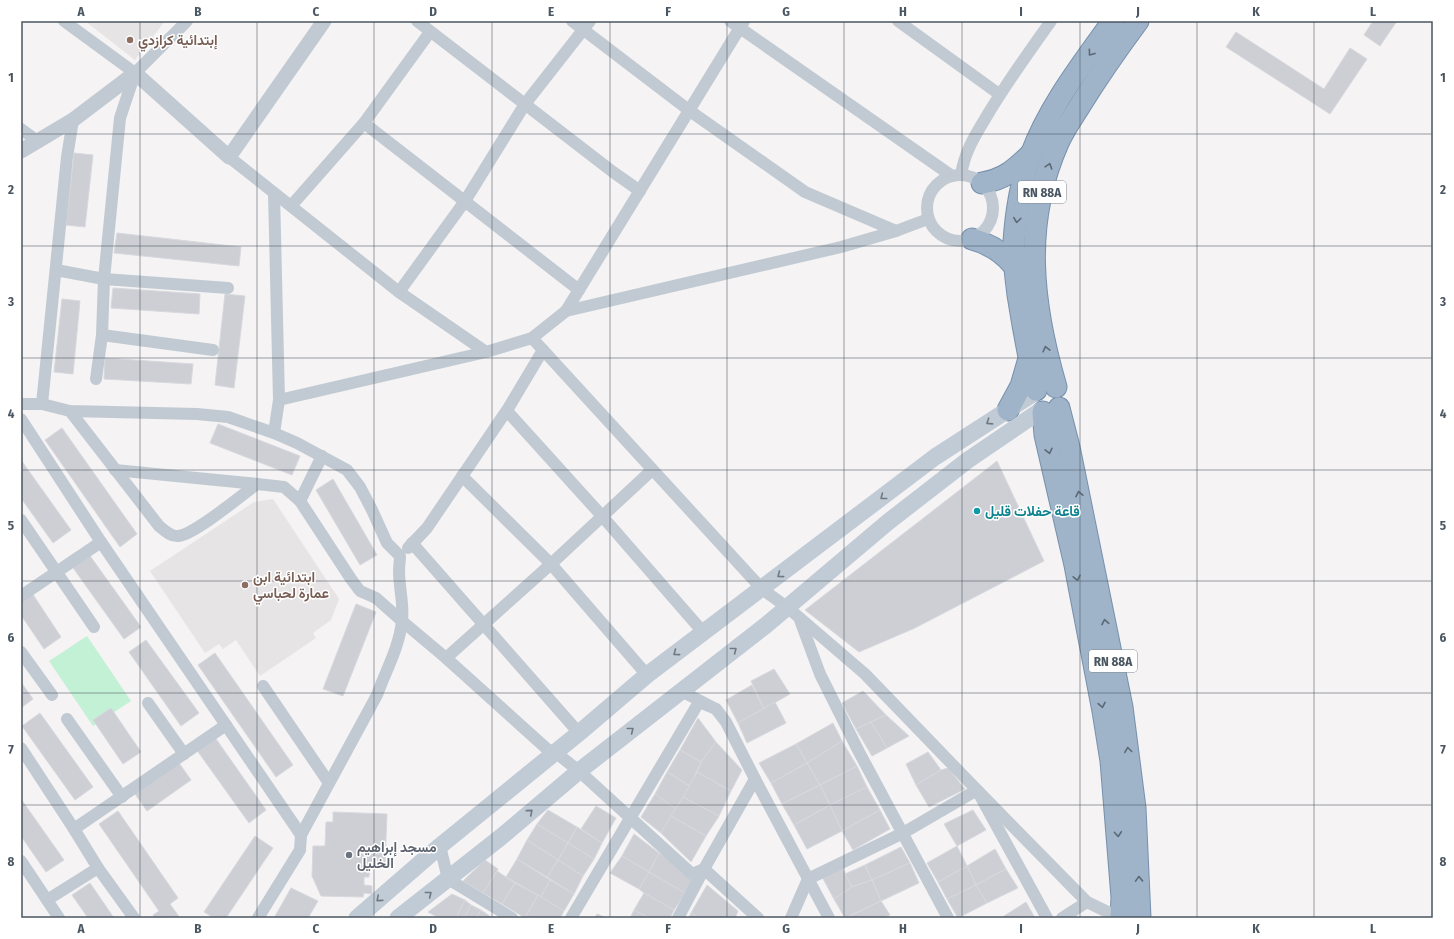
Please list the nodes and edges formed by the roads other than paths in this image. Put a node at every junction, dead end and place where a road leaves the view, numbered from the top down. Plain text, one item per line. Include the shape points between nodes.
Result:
1 (64, 21) edge
2 (187, 21) edge
3 (324, 21) edge
4 (417, 21) edge
5 (572, 21) edge
6 (898, 21) edge
7 (1051, 21) edge
8 (1113, 21) edge
9 (1138, 21) edge
10 (738, 23) edge
11 (587, 25) edge
12 (911, 25) edge
13 (430, 32) junction
14 (135, 73) junction
15 (999, 94) junction
16 (525, 104) junction
17 (690, 111) junction
18 (73, 120) junction
19 (364, 123) junction
20 (21, 129) edge
21 (39, 142) junction
22 (21, 151) edge
23 (1031, 154) junction
24 (229, 157) junction
25 (956, 175) junction
26 (982, 183) junction
27 (640, 191) junction
28 (274, 193) junction
29 (465, 201) junction
30 (291, 206) junction
31 (928, 219) junction
32 (896, 230) junction
33 (972, 239) junction
34 (1014, 266) junction
35 (56, 270) junction
36 (104, 279) junction
37 (228, 288) dead end
38 (579, 290) junction
39 (399, 292) junction
40 (566, 311) junction
41 (102, 335) junction
42 (532, 338) junction
43 (213, 350) dead end
44 (543, 350) junction
45 (486, 352) junction
46 (1029, 360) junction
47 (96, 379) dead end
48 (279, 400) junction
49 (1042, 403) junction
50 (21, 404) edge
51 (42, 404) junction
52 (70, 410) junction
53 (1008, 410) junction
54 (507, 411) junction
55 (21, 419) edge
56 (274, 433) junction
57 (322, 456) junction
58 (115, 470) junction
59 (652, 470) junction
60 (462, 476) junction
61 (257, 484) junction
62 (300, 501) junction
63 (602, 516) junction
64 (21, 520) edge
65 (101, 542) junction
66 (412, 543) junction
67 (400, 556) junction
68 (551, 564) junction
69 (57, 572) junction
70 (762, 589) junction
71 (21, 596) edge
72 (787, 607) junction
73 (800, 619) junction
74 (402, 621) junction
75 (483, 625) junction
76 (94, 627) dead end
77 (703, 632) junction
78 (21, 652) edge
79 (446, 658) junction
80 (647, 675) junction
81 (264, 686) dead end
82 (680, 691) junction
83 (52, 695) dead end
84 (148, 703) dead end
85 (716, 709) junction
86 (67, 719) dead end
87 (226, 725) junction
88 (579, 734) junction
89 (21, 748) edge
90 (555, 752) junction
91 (184, 754) junction
92 (579, 771) junction
93 (755, 779) junction
94 (329, 783) junction
95 (977, 790) junction
96 (122, 797) junction
97 (630, 817) junction
98 (74, 829) junction
99 (903, 833) junction
100 (301, 835) junction
101 (440, 846) junction
102 (21, 861) edge
103 (98, 868) junction
104 (704, 869) junction
105 (448, 879) junction
106 (808, 879) junction
107 (47, 900) junction
108 (1087, 902) junction
109 (59, 918) edge
110 (134, 918) edge
111 (258, 918) edge
112 (356, 918) edge
113 (398, 918) edge
114 (512, 918) edge
115 (571, 918) edge
116 (678, 918) edge
117 (758, 918) edge
118 (791, 918) edge
119 (829, 918) edge
120 (948, 918) edge
121 (1047, 918) edge
122 (1062, 918) edge
123 (1120, 918) edge
124 (1140, 918) edge

1 - 14 street
2 - 14 street
3 - 24 street
4 - 13 street
5 - 11 street
6 - 12 street
7 - 15 street
8 -> 23 highway via 1073,77 1046,121
49 -> 9 highway, RN 88A via 1062,399 1062,395 1056,387 1044,342 1034,283 1035,224 1041,194 1052,156 1064,130
10 - 17 street
10 - 25 street
11 - 16 street
11 - 17 street
12 - 15 street
13 - 16 street
13 - 19 street
14 - 18 street
14 - 24 street
14 - 36 street via 120,118
15 - 25 street
16 - 27 street
16 - 29 street
17 - 27 street
17 - 32 street via 805,192
18 - 21 street
18 - 35 street
19 - 29 street
19 - 30 street
20 - 21 street
21 - 22 street
23 - 26 highway via 1004,177
23 -> 34 highway via 1018,210
24 - 28 street
25 - 26 street via 969,176
25 - 31 street via 941,180 933,188 926,208
26 - 33 street via 993,203 993,214 982,233
27 - 38 street
28 - 30 street
28 - 48 street
29 - 38 street
29 - 39 street
30 - 39 street
31 - 32 street
31 - 33 street via 933,229 951,241 962,242
32 - 40 street via 840,247
33 - 34 highway via 996,249
34 - 46 highway
35 - 36 street
35 - 51 street
36 - 37 street
36 - 41 street
38 - 40 street
39 - 45 street
40 - 42 street
41 - 43 street
41 - 47 street
42 - 44 street
42 - 45 street
44 - 54 street
44 - 59 street
45 - 48 street
46 - 49 highway
46 - 53 highway via 1021,386
48 - 56 street
49 - 53 main road
49 - 72 main road via 888,522
49 -> 123 highway via 1045,435 1094,658 1110,754 1122,897
124 -> 49 highway, RN 88A via 1134,808 1122,707 1070,454
50 - 51 street
51 - 52 street
52 - 56 street via 228,417
52 - 58 street
53 -> 70 main road via 935,457
54 - 60 street
54 - 63 street
55 - 65 street
56 - 57 street
57 - 62 street
57 - 67 street via 347,470 360,487 387,543
58 - 61 street
58 - 61 street via 159,526 177,537 191,532
59 - 63 street
59 - 70 street
60 - 66 street via 427,528
60 - 68 street
61 - 62 street via 284,487
62 - 74 street via 360,591 376,598
63 - 68 street
63 - 77 street
64 - 69 street
65 - 69 street
65 - 87 street
66 - 67 street
66 - 75 street
67 - 74 street
68 - 75 street
68 - 80 street
69 - 71 street
69 - 76 street
70 - 72 street
70 - 77 main road
72 - 73 street
82 -> 72 main road
73 - 95 street via 865,674
73 - 99 street via 820,674
74 - 79 street
74 - 94 street via 395,652 377,695
75 - 79 street
75 - 88 street
77 -> 80 main road
78 - 83 street
79 - 90 street via 547,749
80 - 88 main road
81 - 94 street
82 - 85 street
92 -> 82 main road
84 - 91 street
85 - 93 street via 726,722
85 - 97 street via 699,702
86 - 96 street
87 - 91 street
87 - 100 street
88 - 90 main road
89 - 98 street
90 - 92 street
90 - 101 main road
91 - 96 street
92 - 97 street
105 -> 92 main road
93 - 104 street
93 - 106 street
94 - 100 street
95 - 99 street
95 - 108 street
95 - 121 street
96 - 98 street
97 - 104 street via 692,874
97 - 115 street
98 - 103 street
99 - 106 street
99 - 120 street
100 - 111 street via 300,850
101 - 105 street
101 -> 112 main road
102 - 107 street
103 - 107 street
103 - 110 street
104 - 116 street
104 - 117 street
113 -> 105 main road
105 - 114 street
106 - 118 street
106 - 119 street
107 - 109 street
108 - 122 street
108 - 123 street

